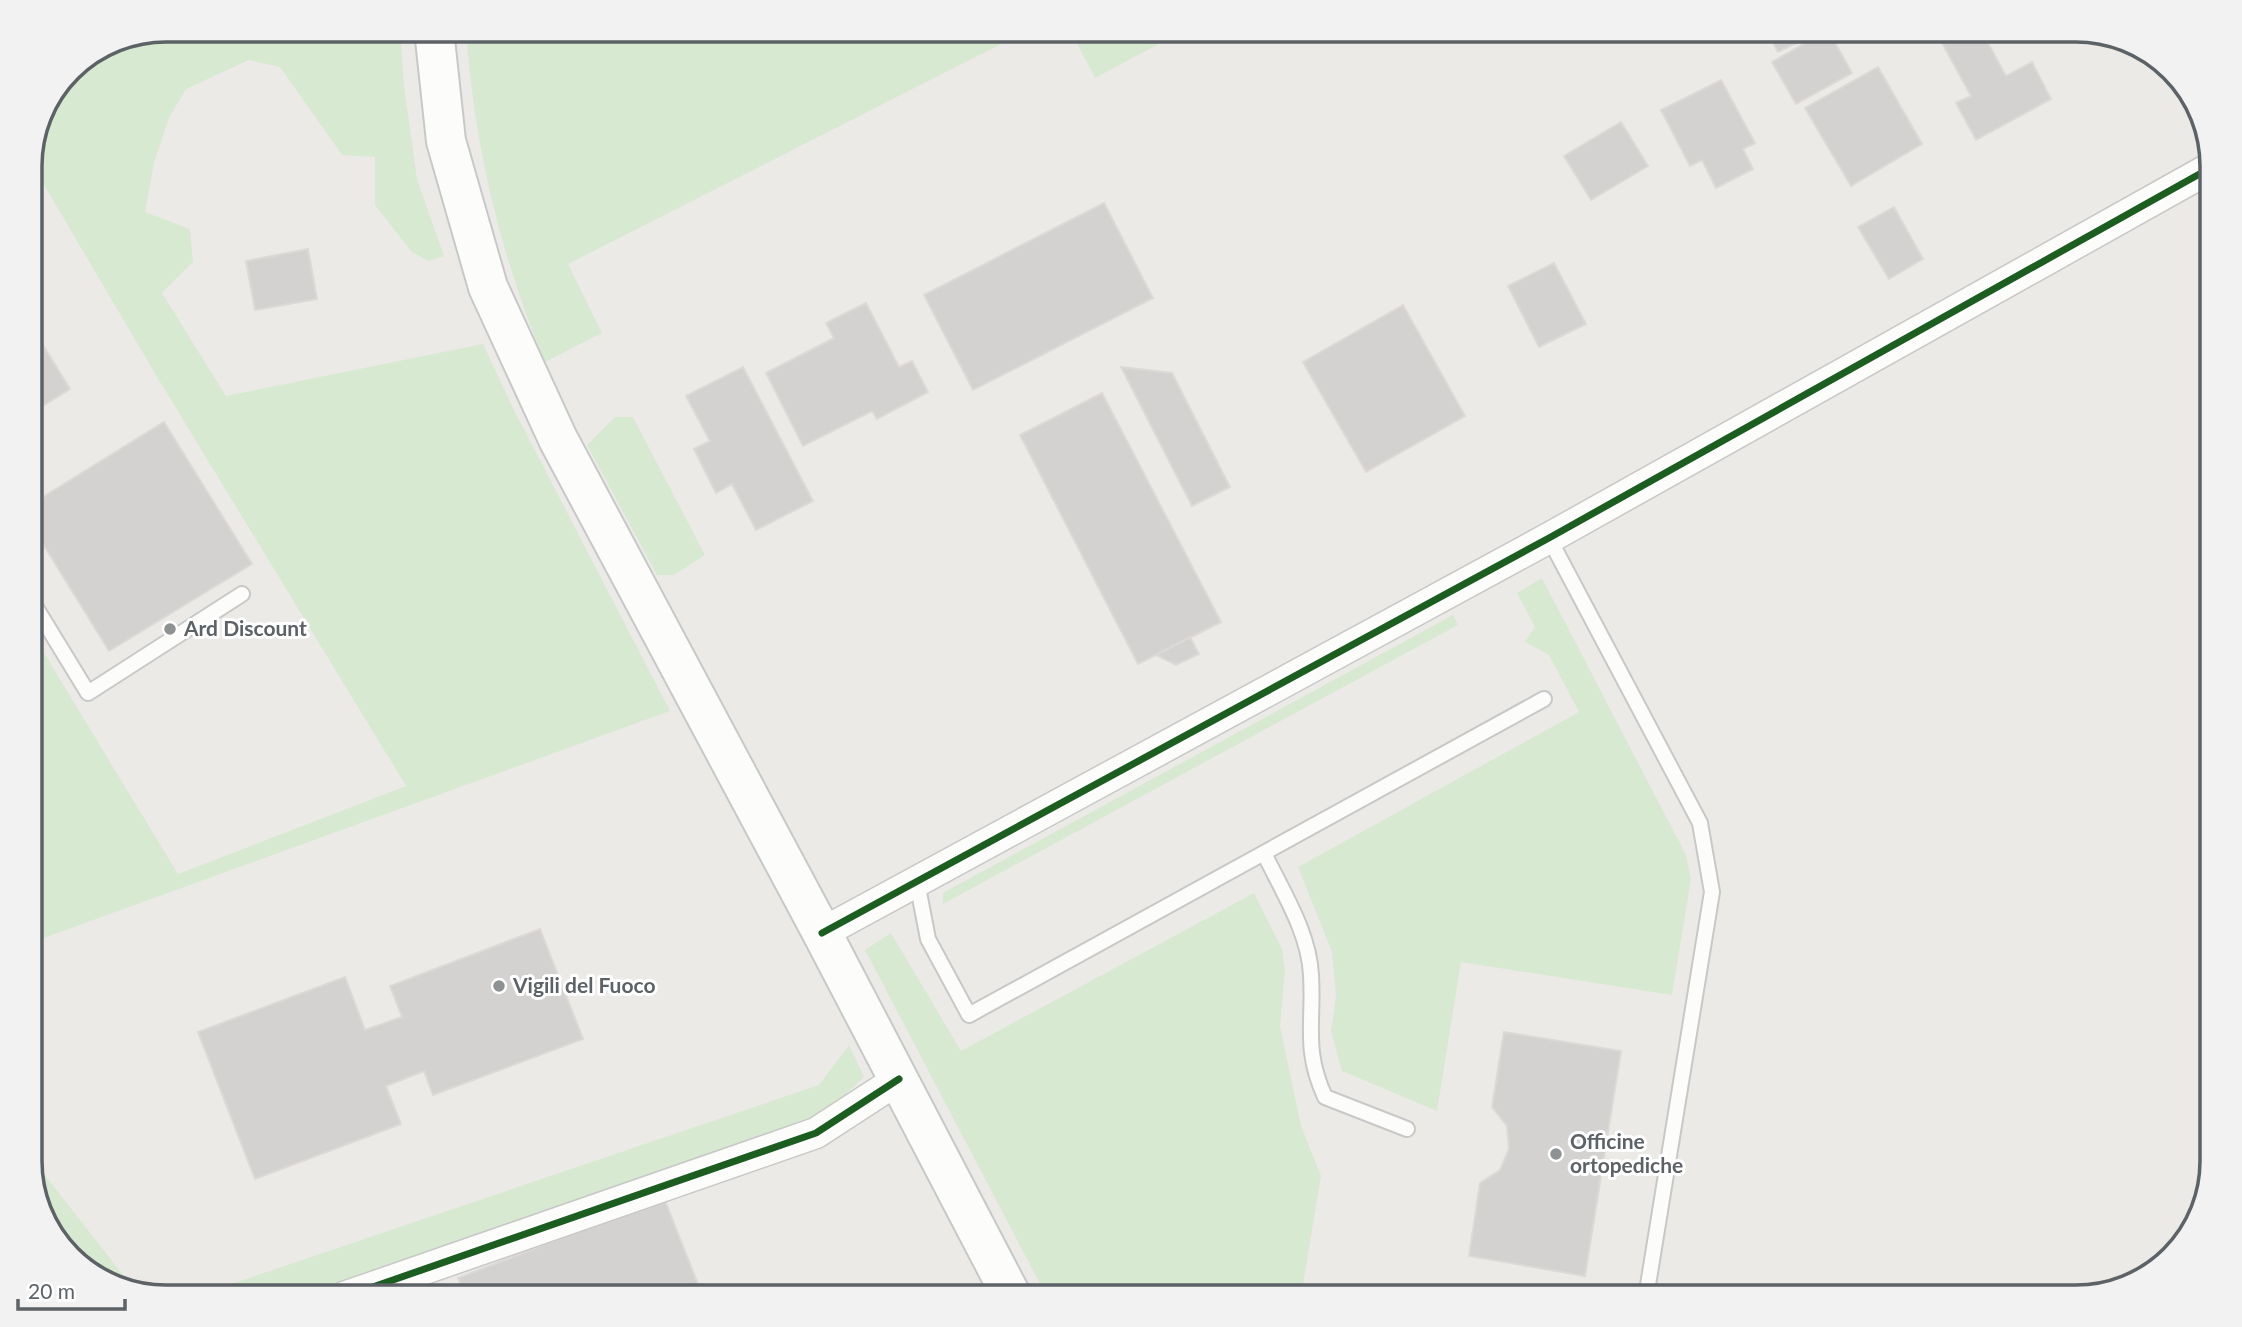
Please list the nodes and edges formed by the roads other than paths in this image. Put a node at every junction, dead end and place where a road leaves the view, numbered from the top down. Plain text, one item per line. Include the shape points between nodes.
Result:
1 (435, 42) edge
2 (2200, 174) edge
3 (1549, 538) junction
4 (242, 594) dead end
5 (42, 618) edge
6 (1544, 699) dead end
7 (1264, 853) junction
8 (917, 881) junction
9 (822, 933) junction
10 (899, 1079) junction
11 (1407, 1129) dead end
12 (379, 1285) edge
13 (1006, 1285) edge
14 (1648, 1285) dead end

1 - 9 main road via 446,141 488,287 558,439
2 - 3 street
3 - 8 street
3 - 14 lane via 1700,823 1710,864 1712,892
4 - 5 lane via 88,693
6 - 7 lane
7 - 8 lane via 969,1015 928,939
7 - 11 lane via 1303,935 1311,974 1312,1070 1325,1097
8 - 9 street
9 - 10 main road
10 - 12 street via 816,1133
10 - 13 main road

